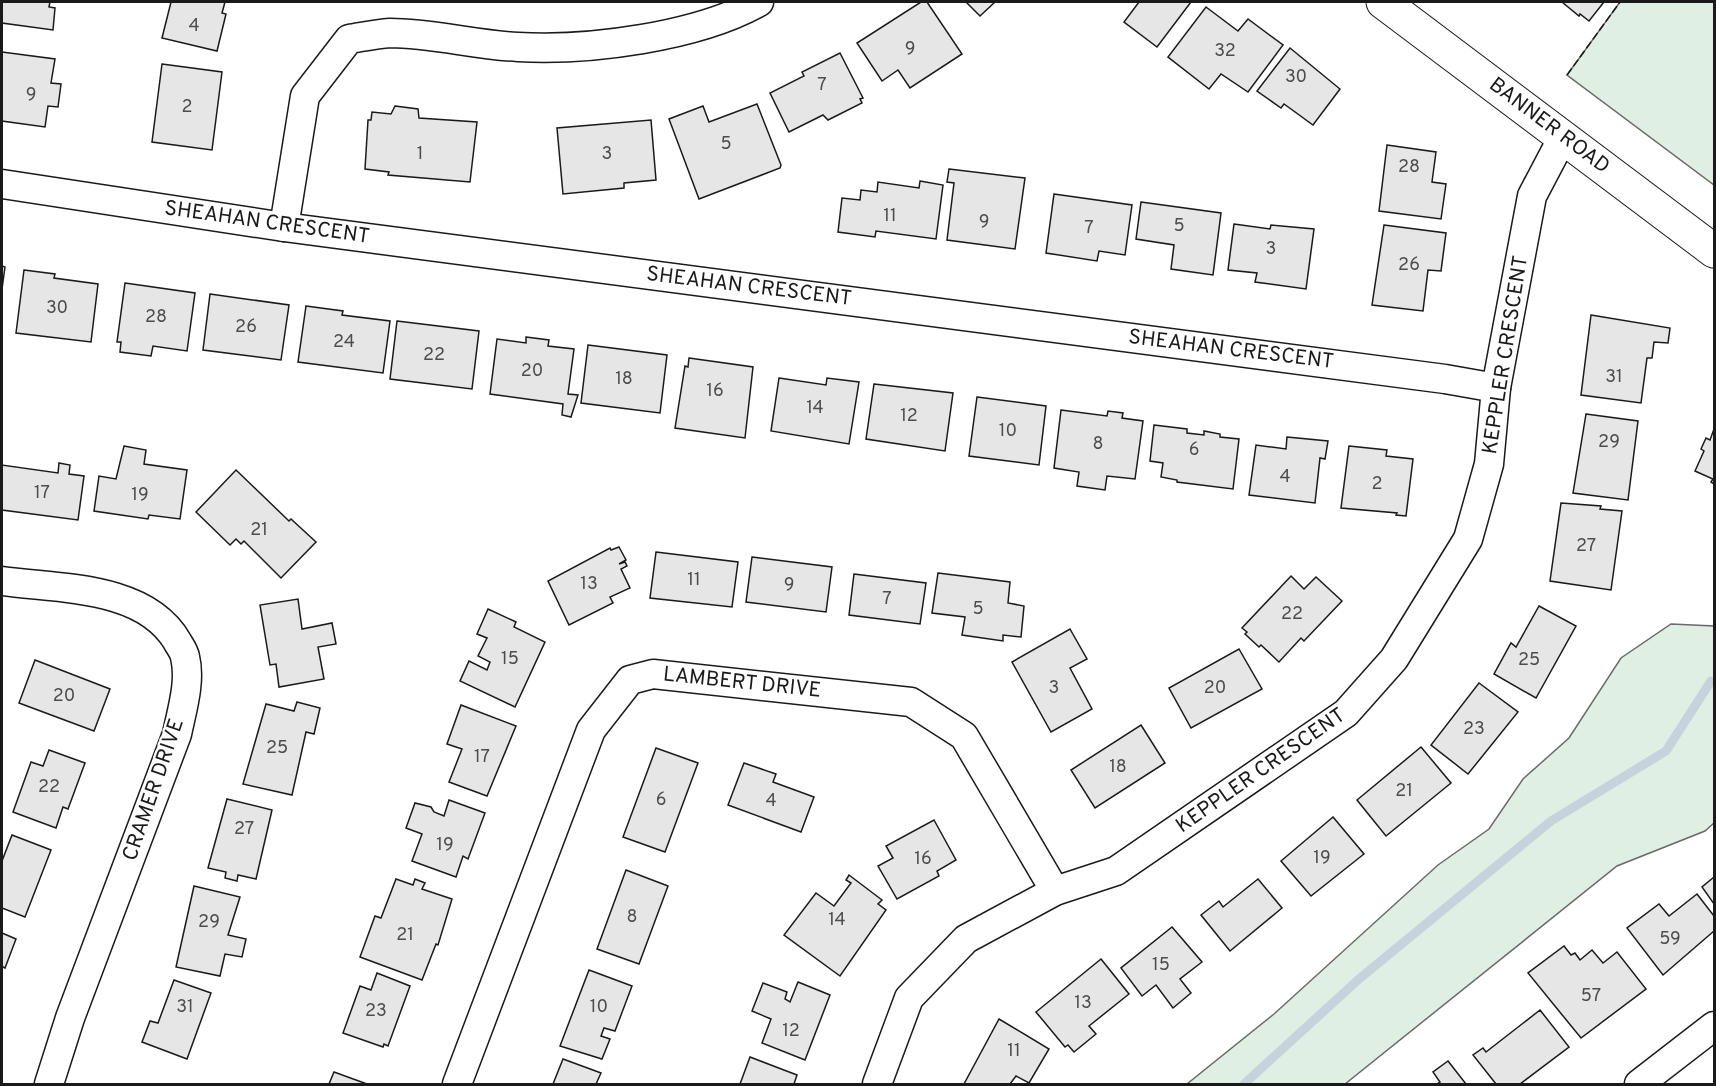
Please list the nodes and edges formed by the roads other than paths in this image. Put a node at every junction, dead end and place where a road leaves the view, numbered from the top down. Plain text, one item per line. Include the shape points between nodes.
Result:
1 (759, 2) edge
2 (1383, 2) edge
3 (1563, 137) junction
4 (2, 184) edge
5 (284, 226) junction
6 (1714, 251) edge
7 (1496, 388) junction
8 (2, 581) edge
9 (1055, 891) junction
10 (1714, 1026) edge
11 (49, 1084) edge
12 (457, 1084) edge
13 (877, 1084) edge
14 (1639, 1084) edge

1 - 5 street via 741,12 668,35 594,44 519,48 390,33 349,39 305,96
2 - 3 street, BANNER ROAD
3 - 6 street, BANNER ROAD
3 - 7 street, KEPPLER CRESCENT via 1532,196
4 - 5 street, SHEAHAN CRESCENT
5 - 7 street, SHEAHAN CRESCENT
7 - 9 street, KEPPLER CRESCENT via 1489,464 1468,539 1394,659 1346,713 1214,806 1116,871
8 - 11 street, CRAMER DRIVE via 120,597 147,610 169,627 185,656 185,696 177,734
9 - 12 street, LAMBERT DRIVE via 964,736 911,702 653,674 630,680 591,730
9 - 13 street, KEPPLER CRESCENT via 966,939 909,998
10 - 14 street

